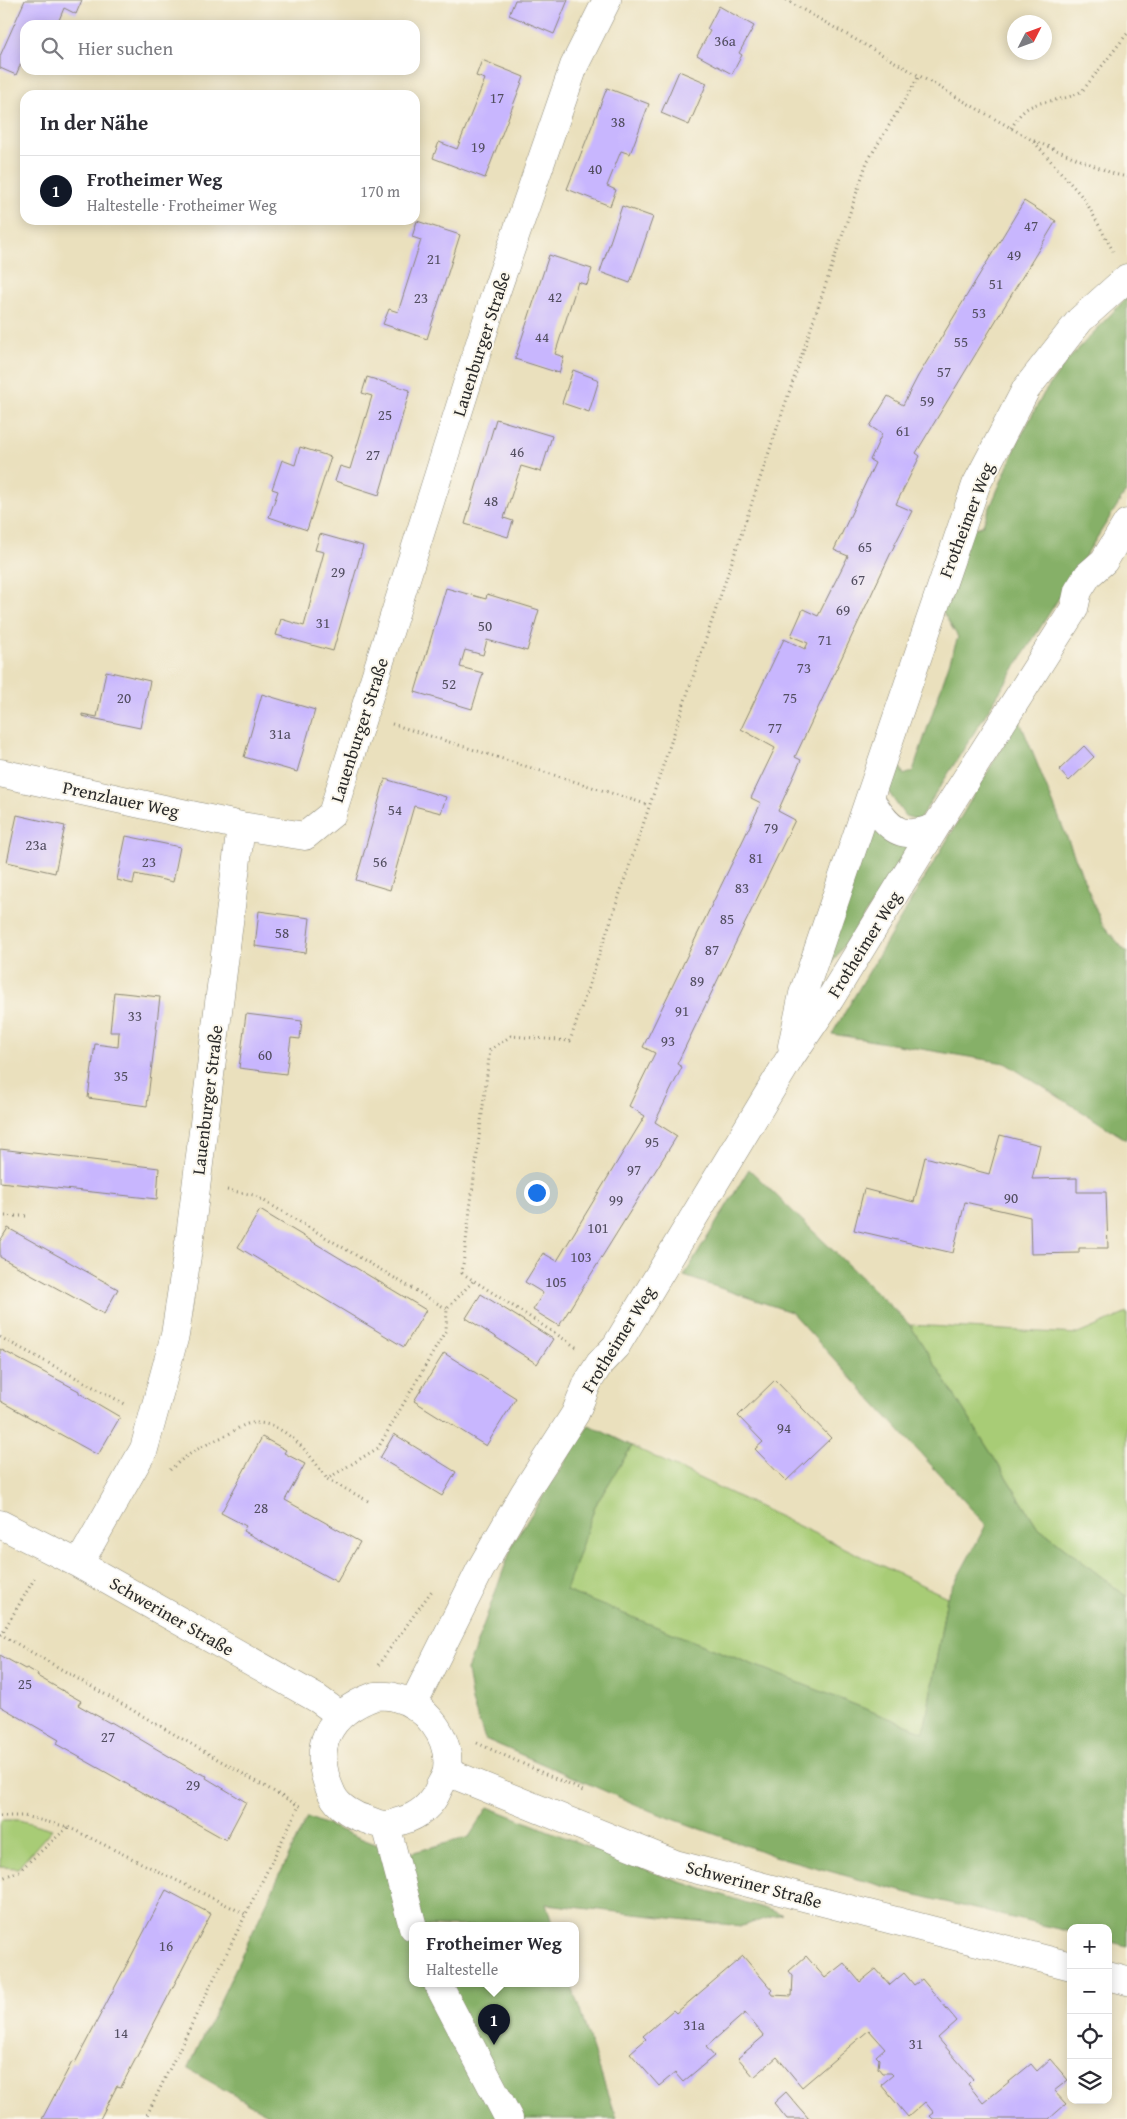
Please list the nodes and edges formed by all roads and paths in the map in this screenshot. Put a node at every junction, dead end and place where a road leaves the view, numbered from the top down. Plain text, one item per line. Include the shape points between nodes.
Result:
1 (607, 0) edge
2 (786, 0) edge
3 (1127, 34) edge
4 (919, 76) junction
5 (1011, 128) junction
6 (1032, 140) junction
7 (1127, 176) edge
8 (1122, 268) edge
9 (1124, 533) edge
10 (364, 715) junction
11 (0, 772) edge
12 (870, 799) junction
13 (649, 805) junction
14 (241, 826) junction
15 (935, 828) junction
16 (790, 1058) junction
17 (197, 1184) junction
18 (0, 1216) edge
19 (29, 1216) dead end
20 (474, 1280) junction
21 (447, 1309) junction
22 (0, 1337) edge
23 (600, 1362) junction
24 (152, 1419) junction
25 (129, 1475) junction
26 (327, 1479) junction
27 (368, 1501) dead end
28 (0, 1524) edge
29 (51, 1550) junction
30 (79, 1564) junction
31 (436, 1586) dead end
32 (1, 1635) edge
33 (380, 1669) dead end
34 (414, 1704) junction
35 (340, 1715) junction
36 (473, 1735) dead end
37 (458, 1776) junction
38 (303, 1796) dead end
39 (306, 1805) dead end
40 (0, 1816) edge
41 (386, 1825) junction
42 (68, 1827) junction
43 (0, 1878) edge
44 (246, 1915) junction
45 (412, 1922) edge
46 (1067, 1965) edge
47 (1112, 1977) edge
48 (1127, 1981) edge
49 (440, 1987) edge
50 (145, 2119) edge
51 (509, 2119) edge

1 - 10 street, Lauenburger Straße via 574,66 495,295
2 - 4 path
3 - 5 path via 1083,90 1074,96 1032,106
4 - 5 path
4 - 13 path via 867,162
5 - 6 path
6 - 7 path via 1114,174
6 - 8 path via 1085,200
8 - 12 street, Frotheimer Weg via 1026,389 976,485
9 - 15 street, Frotheimer Weg via 1104,561 1088,575 1078,592 1074,608
10 - 13 path
10 - 14 street, Lauenburger Straße via 332,814 306,836
11 - 14 street, Prenzlauer Weg
12 - 15 street via 892,827 906,834
12 - 16 street, Frotheimer Weg via 802,994
13 - 20 path via 570,1041 511,1036 490,1050 462,1273
14 - 17 street, Lauenburger Straße
15 - 16 street, Frotheimer Weg
16 - 23 street, Frotheimer Weg via 616,1346
17 - 21 path via 254,1195
17 - 24 street, Lauenburger Straße via 175,1335
18 - 19 path
20 - 21 path
20 - 23 path
21 - 26 path via 446,1330 378,1448
22 - 24 path
23 - 34 street, Frotheimer Weg via 575,1414 480,1570
24 - 25 street, Lauenburger Straße via 144,1449
25 - 26 path via 158,1482 196,1448 251,1423 270,1424 292,1438 313,1458
25 - 30 street, Lauenburger Straße
26 - 27 path
28 - 29 street, Schweriner Straße
29 - 30 street, Schweriner Straße
29 - 32 path
30 - 35 street, Schweriner Straße via 318,1699
31 - 33 path via 374,1670
32 - 44 path via 299,1806
34 - 35 street via 393,1696 375,1696 356,1702
34 - 37 street via 430,1718 441,1734
35 - 41 street via 324,1738 322,1767 333,1796 355,1817
36 - 37 path via 476,1743
37 - 41 street via 415,1817
37 - 46 street, Schweriner Straße via 676,1864
38 - 39 path
40 - 42 path via 24,1816
41 - 45 street
42 - 43 path via 19,1871
42 - 44 path
44 - 50 path
47 - 48 street
49 - 51 street

